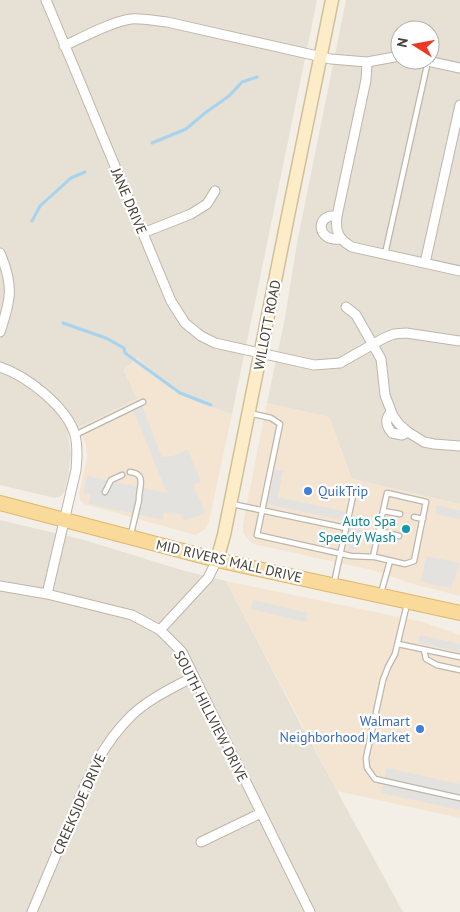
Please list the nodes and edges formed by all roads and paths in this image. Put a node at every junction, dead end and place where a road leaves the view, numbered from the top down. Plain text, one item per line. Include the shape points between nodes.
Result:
1 (46, 0) edge
2 (332, 0) edge
3 (64, 46) junction
4 (320, 57) junction
5 (390, 58) edge
6 (367, 62) junction
7 (440, 64) edge
8 (460, 68) edge
9 (423, 70) edge
10 (460, 105) edge
11 (215, 191) dead end
12 (337, 216) junction
13 (143, 233) junction
14 (340, 239) junction
15 (0, 253) edge
16 (385, 254) junction
17 (425, 263) junction
18 (460, 271) edge
19 (346, 306) dead end
20 (0, 332) edge
21 (460, 341) edge
22 (373, 344) junction
23 (262, 353) junction
24 (0, 367) edge
25 (142, 402) dead end
26 (249, 413) junction
27 (75, 435) junction
28 (460, 446) edge
29 (130, 472) dead end
30 (122, 475) dead end
31 (106, 492) dead end
32 (353, 496) dead end
33 (0, 502) edge
34 (231, 504) junction
35 (262, 510) junction
36 (383, 510) junction
37 (400, 514) dead end
38 (414, 517) dead end
39 (65, 519) junction
40 (423, 519) junction
41 (346, 528) junction
42 (379, 531) junction
43 (399, 536) dead end
44 (130, 537) junction
45 (411, 538) dead end
46 (418, 540) junction
47 (340, 553) junction
48 (373, 557) junction
49 (217, 560) junction
50 (390, 561) junction
51 (334, 585) junction
52 (0, 586) edge
53 (47, 594) junction
54 (381, 595) junction
55 (408, 601) junction
56 (460, 612) edge
57 (160, 630) junction
58 (398, 644) junction
59 (424, 650) junction
60 (460, 657) edge
61 (460, 670) edge
62 (193, 677) junction
63 (460, 798) edge
64 (261, 812) junction
65 (201, 842) dead end
66 (32, 912) edge
67 (310, 912) edge

1 - 3 street, JANE DRIVE
2 - 4 main road, WILLOTT ROAD
3 - 4 street via 118,23 144,19
3 - 13 street, JANE DRIVE
4 - 6 street
4 - 23 main road, WILLOTT ROAD
5 - 6 street
6 - 12 street
7 - 8 street
9 - 16 lane
10 - 17 street
11 - 13 street via 207,204 191,214
12 - 14 street
12 - 14 street via 325,218 322,230 333,240
13 - 23 street, JANE DRIVE via 171,301 185,323 215,343
14 - 16 street via 352,247
15 - 20 street via 10,288
16 - 17 street
17 - 18 street
19 - 22 street via 356,314
21 - 22 street, JANE DRIVE via 406,333 394,334
22 - 23 street, JANE DRIVE via 345,360 327,365
22 - 28 street via 380,359 391,412 408,432 424,442
23 - 26 main road, WILLOTT ROAD
24 - 27 street via 27,380 67,417
25 - 27 lane
26 - 34 main road, WILLOTT ROAD
26 - 35 lane via 272,418 280,424
27 - 39 street via 76,470
29 - 44 lane via 135,472 141,479
30 - 31 lane via 111,480
32 - 41 lane
33 - 39 main road, MID RIVERS MALL DRIVE
34 - 35 lane
34 - 49 main road, WILLOTT ROAD
35 - 41 lane
35 - 47 lane via 257,535
36 - 37 lane
36 - 40 lane via 387,493 426,502
36 - 42 lane
38 - 40 lane
39 - 44 main road, MID RIVERS MALL DRIVE
39 - 53 street
40 - 46 lane
41 - 47 lane
42 - 43 lane
42 - 48 lane
44 - 49 main road, MID RIVERS MALL DRIVE
45 - 46 lane
46 - 50 lane via 414,561 410,564
47 - 48 lane
47 - 51 lane
48 - 50 lane
49 - 51 main road, MID RIVERS MALL DRIVE
49 - 57 street, WILLOTT ROAD via 208,578
50 - 54 lane
51 - 54 main road, MID RIVERS MALL DRIVE
52 - 53 street, SOUTH HILLVIEW DRIVE
53 - 57 street, SOUTH HILLVIEW DRIVE via 132,615
54 - 55 main road, MID RIVERS MALL DRIVE
55 - 56 main road, MID RIVERS MALL DRIVE
55 - 58 lane
57 - 62 street, SOUTH HILLVIEW DRIVE via 182,652
58 - 59 lane
58 - 63 lane via 383,680 366,758 367,768 375,779
59 - 60 lane
59 - 61 lane via 426,659 431,662
62 - 64 street, SOUTH HILLVIEW DRIVE
62 - 66 street, CREEKSIDE DRIVE via 152,699 133,714 105,747 91,772
64 - 65 street
64 - 67 street, SOUTH HILLVIEW DRIVE

